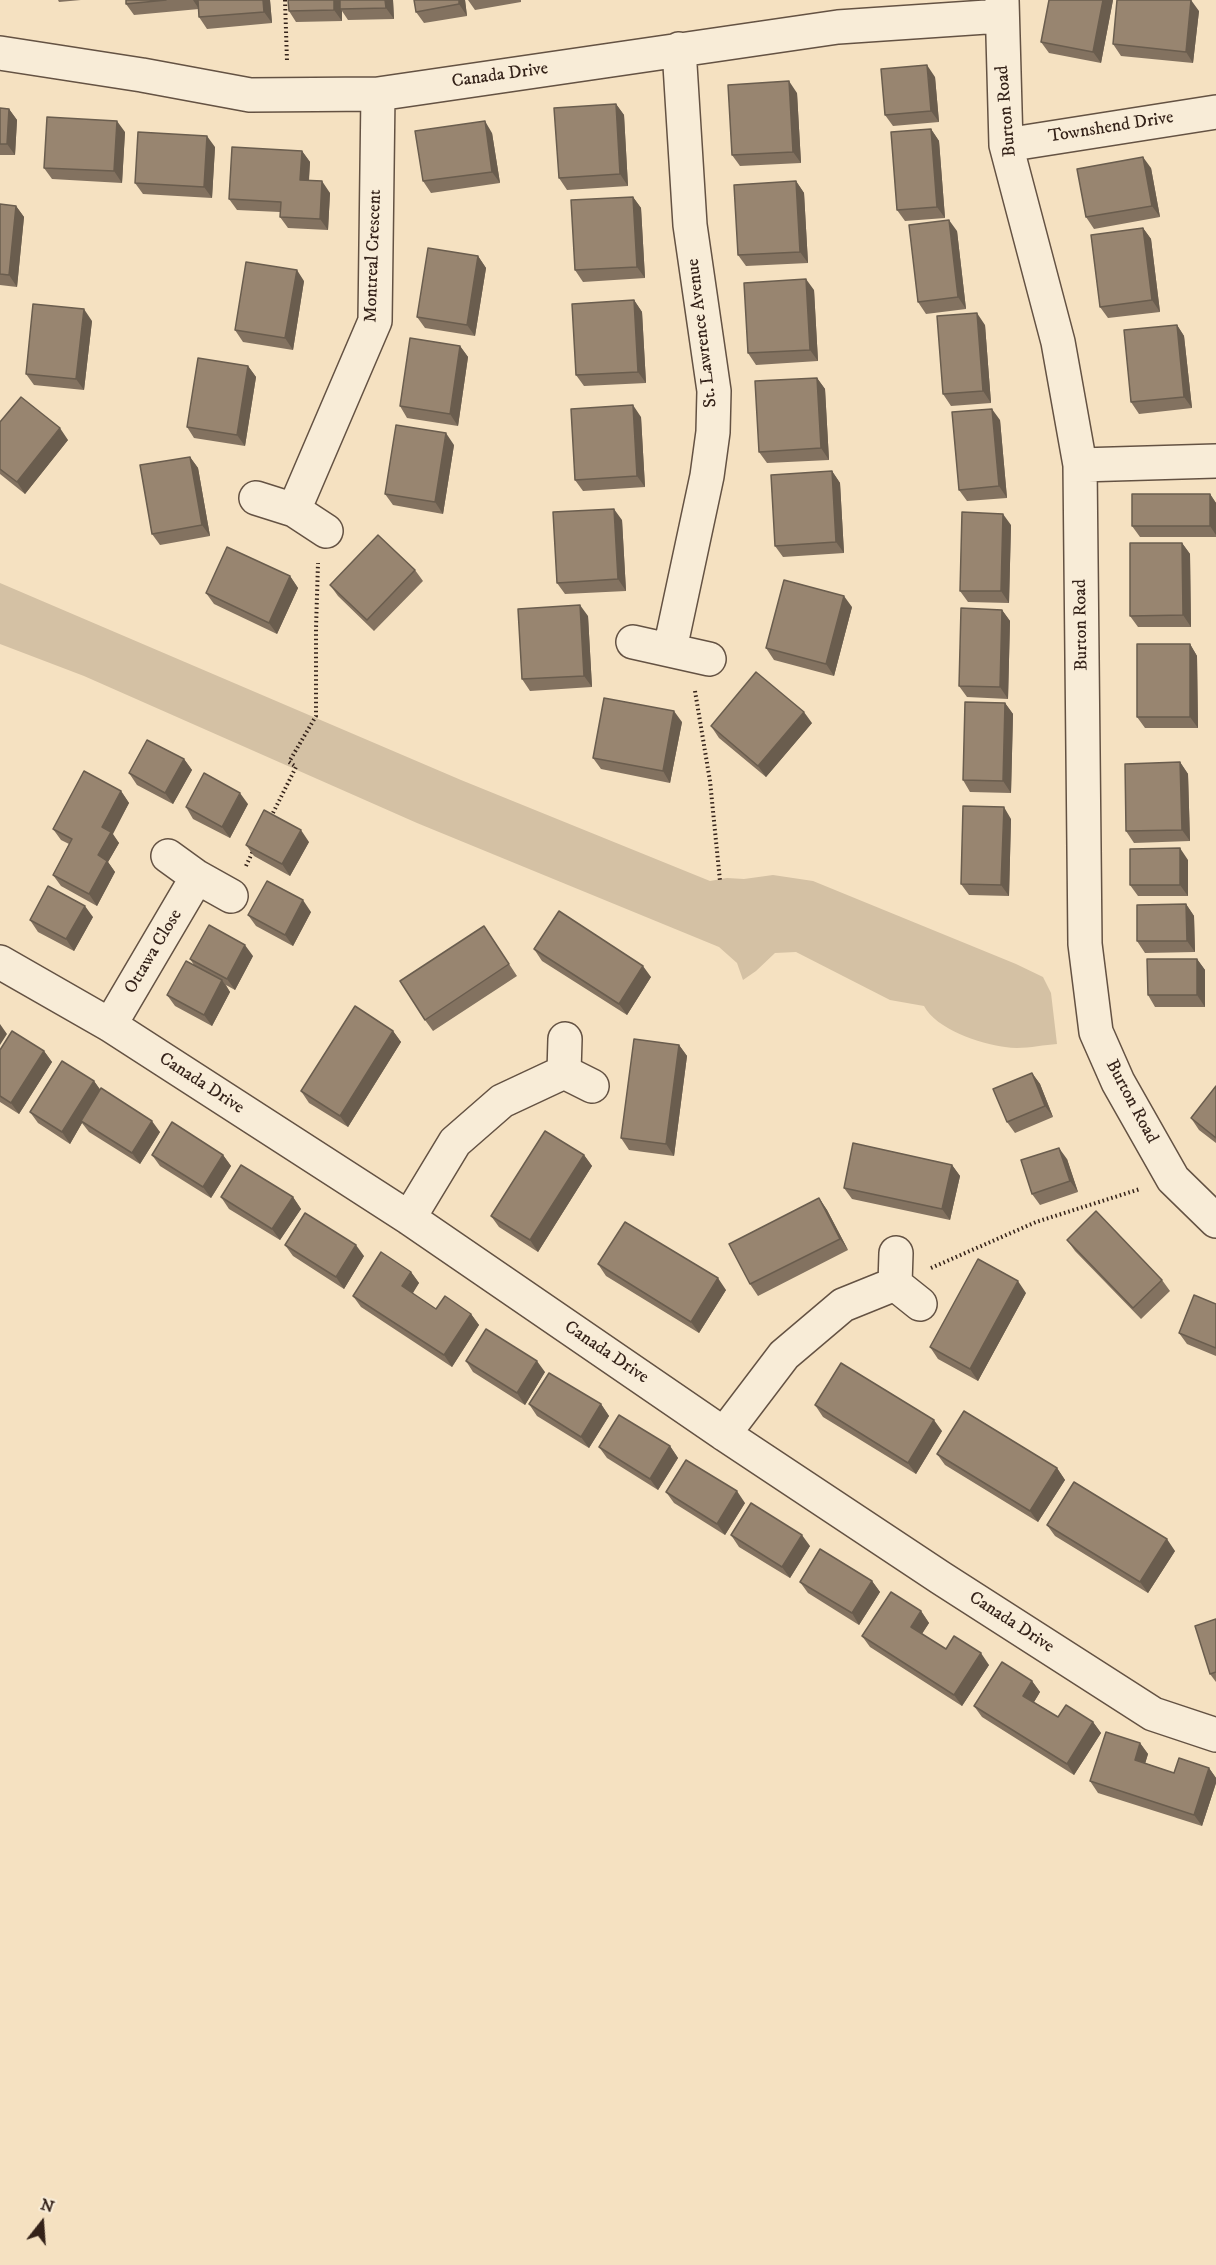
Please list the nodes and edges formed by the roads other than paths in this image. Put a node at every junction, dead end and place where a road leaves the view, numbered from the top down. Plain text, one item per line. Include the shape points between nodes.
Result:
1 (1002, 8) edge
2 (680, 49) junction
3 (0, 53) edge
4 (378, 94) junction
5 (1216, 112) edge
6 (1006, 145) junction
7 (1216, 461) edge
8 (1080, 465) junction
9 (256, 498) dead end
10 (633, 642) dead end
11 (168, 856) dead end
12 (197, 877) junction
13 (231, 896) road end
14 (0, 962) edge
15 (110, 1025) junction
16 (565, 1039) dead end
17 (409, 1218) junction
18 (1216, 1221) edge
19 (904, 1281) road end
20 (724, 1434) junction
21 (1216, 1735) edge

1 - 2 street, Canada Drive
1 - 6 street, Burton Road
2 - 4 street, Canada Drive
2 - 10 street, St. Lawrence Avenue via 690,225 714,391 713,432 691,655
3 - 4 street, Canada Drive via 250,95
4 - 9 street, Montreal Crescent via 375,321 313,522
5 - 6 street, Townshend Drive
6 - 8 street, Burton Road via 1058,342
7 - 8 street
8 - 18 street, Burton Road via 1085,944 1096,1032 1118,1082 1173,1179
11 - 12 street
12 - 13 street
12 - 15 street, Ottawa Close
14 - 15 street, Canada Drive
15 - 17 street, Canada Drive
16 - 17 street via 578,1079 502,1101 455,1142
17 - 20 street, Canada Drive
19 - 20 street via 843,1305 784,1354
20 - 21 street, Canada Drive via 1153,1714

